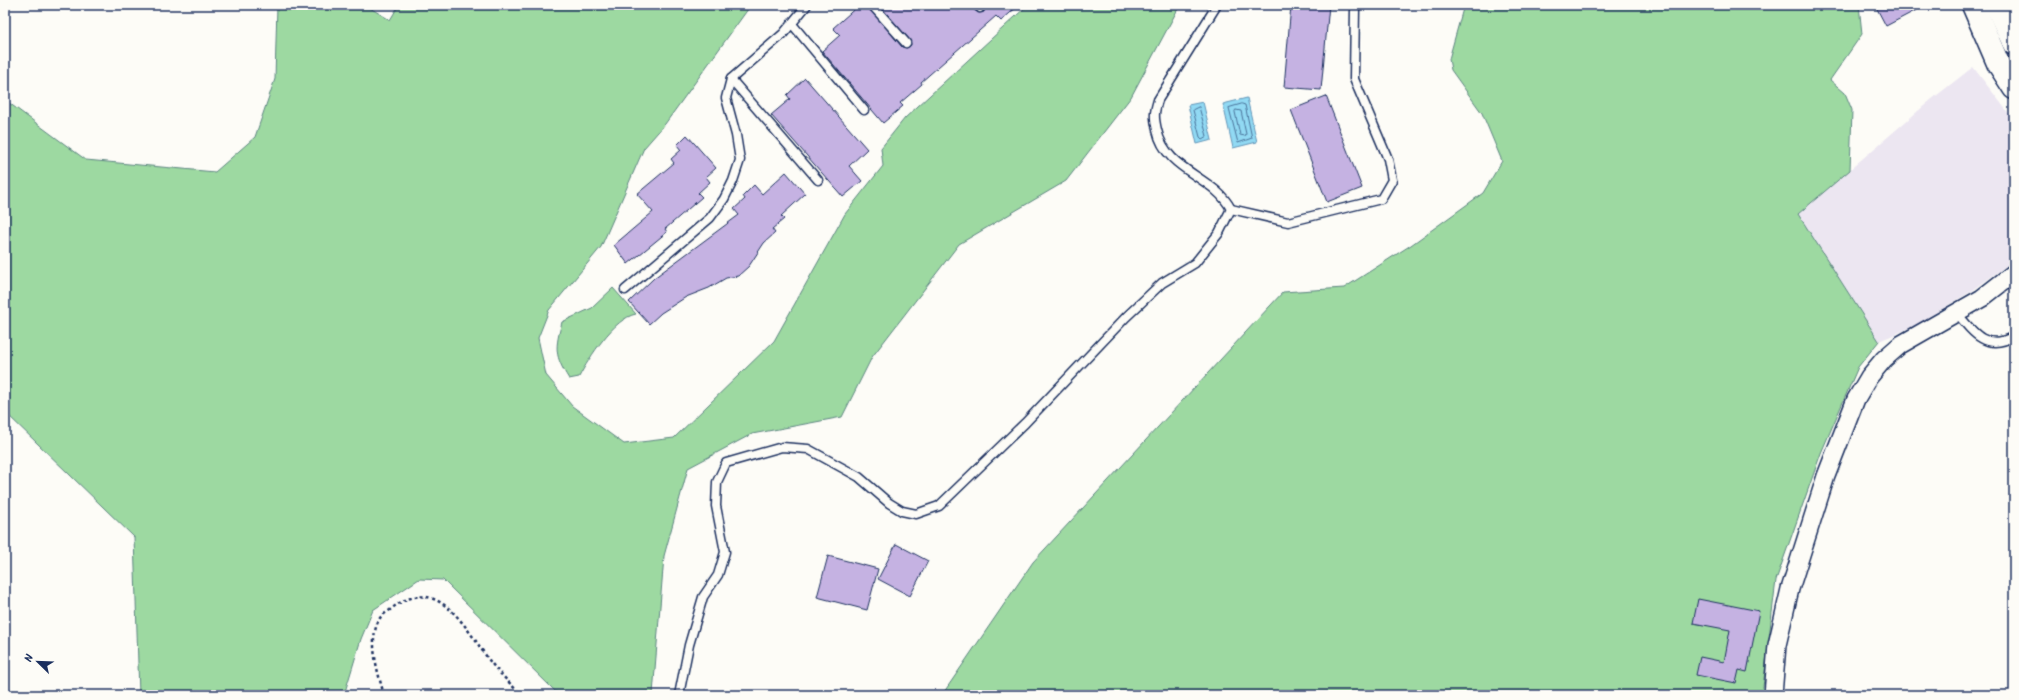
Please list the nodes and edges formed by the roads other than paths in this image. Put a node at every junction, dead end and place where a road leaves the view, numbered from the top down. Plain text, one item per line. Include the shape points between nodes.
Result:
1 (807, 5) edge
2 (872, 5) edge
3 (1217, 5) edge
4 (1973, 5) edge
5 (1996, 5) edge
6 (1355, 8) dead end
7 (792, 24) junction
8 (906, 43) dead end
9 (2014, 44) edge
10 (731, 79) junction
11 (2014, 88) edge
12 (864, 110) dead end
13 (818, 180) dead end
14 (1231, 209) junction
15 (2014, 273) edge
16 (625, 290) dead end
17 (1957, 313) junction
18 (2014, 336) edge
19 (679, 695) edge
20 (1772, 695) edge

1 - 7 lane
2 - 8 lane
3 - 14 lane via 1158,100 1154,115 1160,142 1172,159 1225,197
4 - 11 main road via 1998,63
5 - 9 main road
6 - 14 lane via 1354,79 1388,159 1392,180 1381,199 1288,222
7 - 10 lane
7 - 12 lane
10 - 13 lane
10 - 16 lane via 726,98 740,160 724,199 710,218
14 - 19 lane via 1220,233 1195,263 1162,283 1131,312 1025,423 939,506 916,514 902,511 859,477 808,449 782,448 726,463 717,482 716,506 725,552 718,575 703,597 688,645
15 - 17 street via 1982,298
17 - 18 lane via 1972,333 1980,339 2005,342
17 - 20 street via 1900,345 1869,377 1856,399 1826,476 1790,589 1777,645

